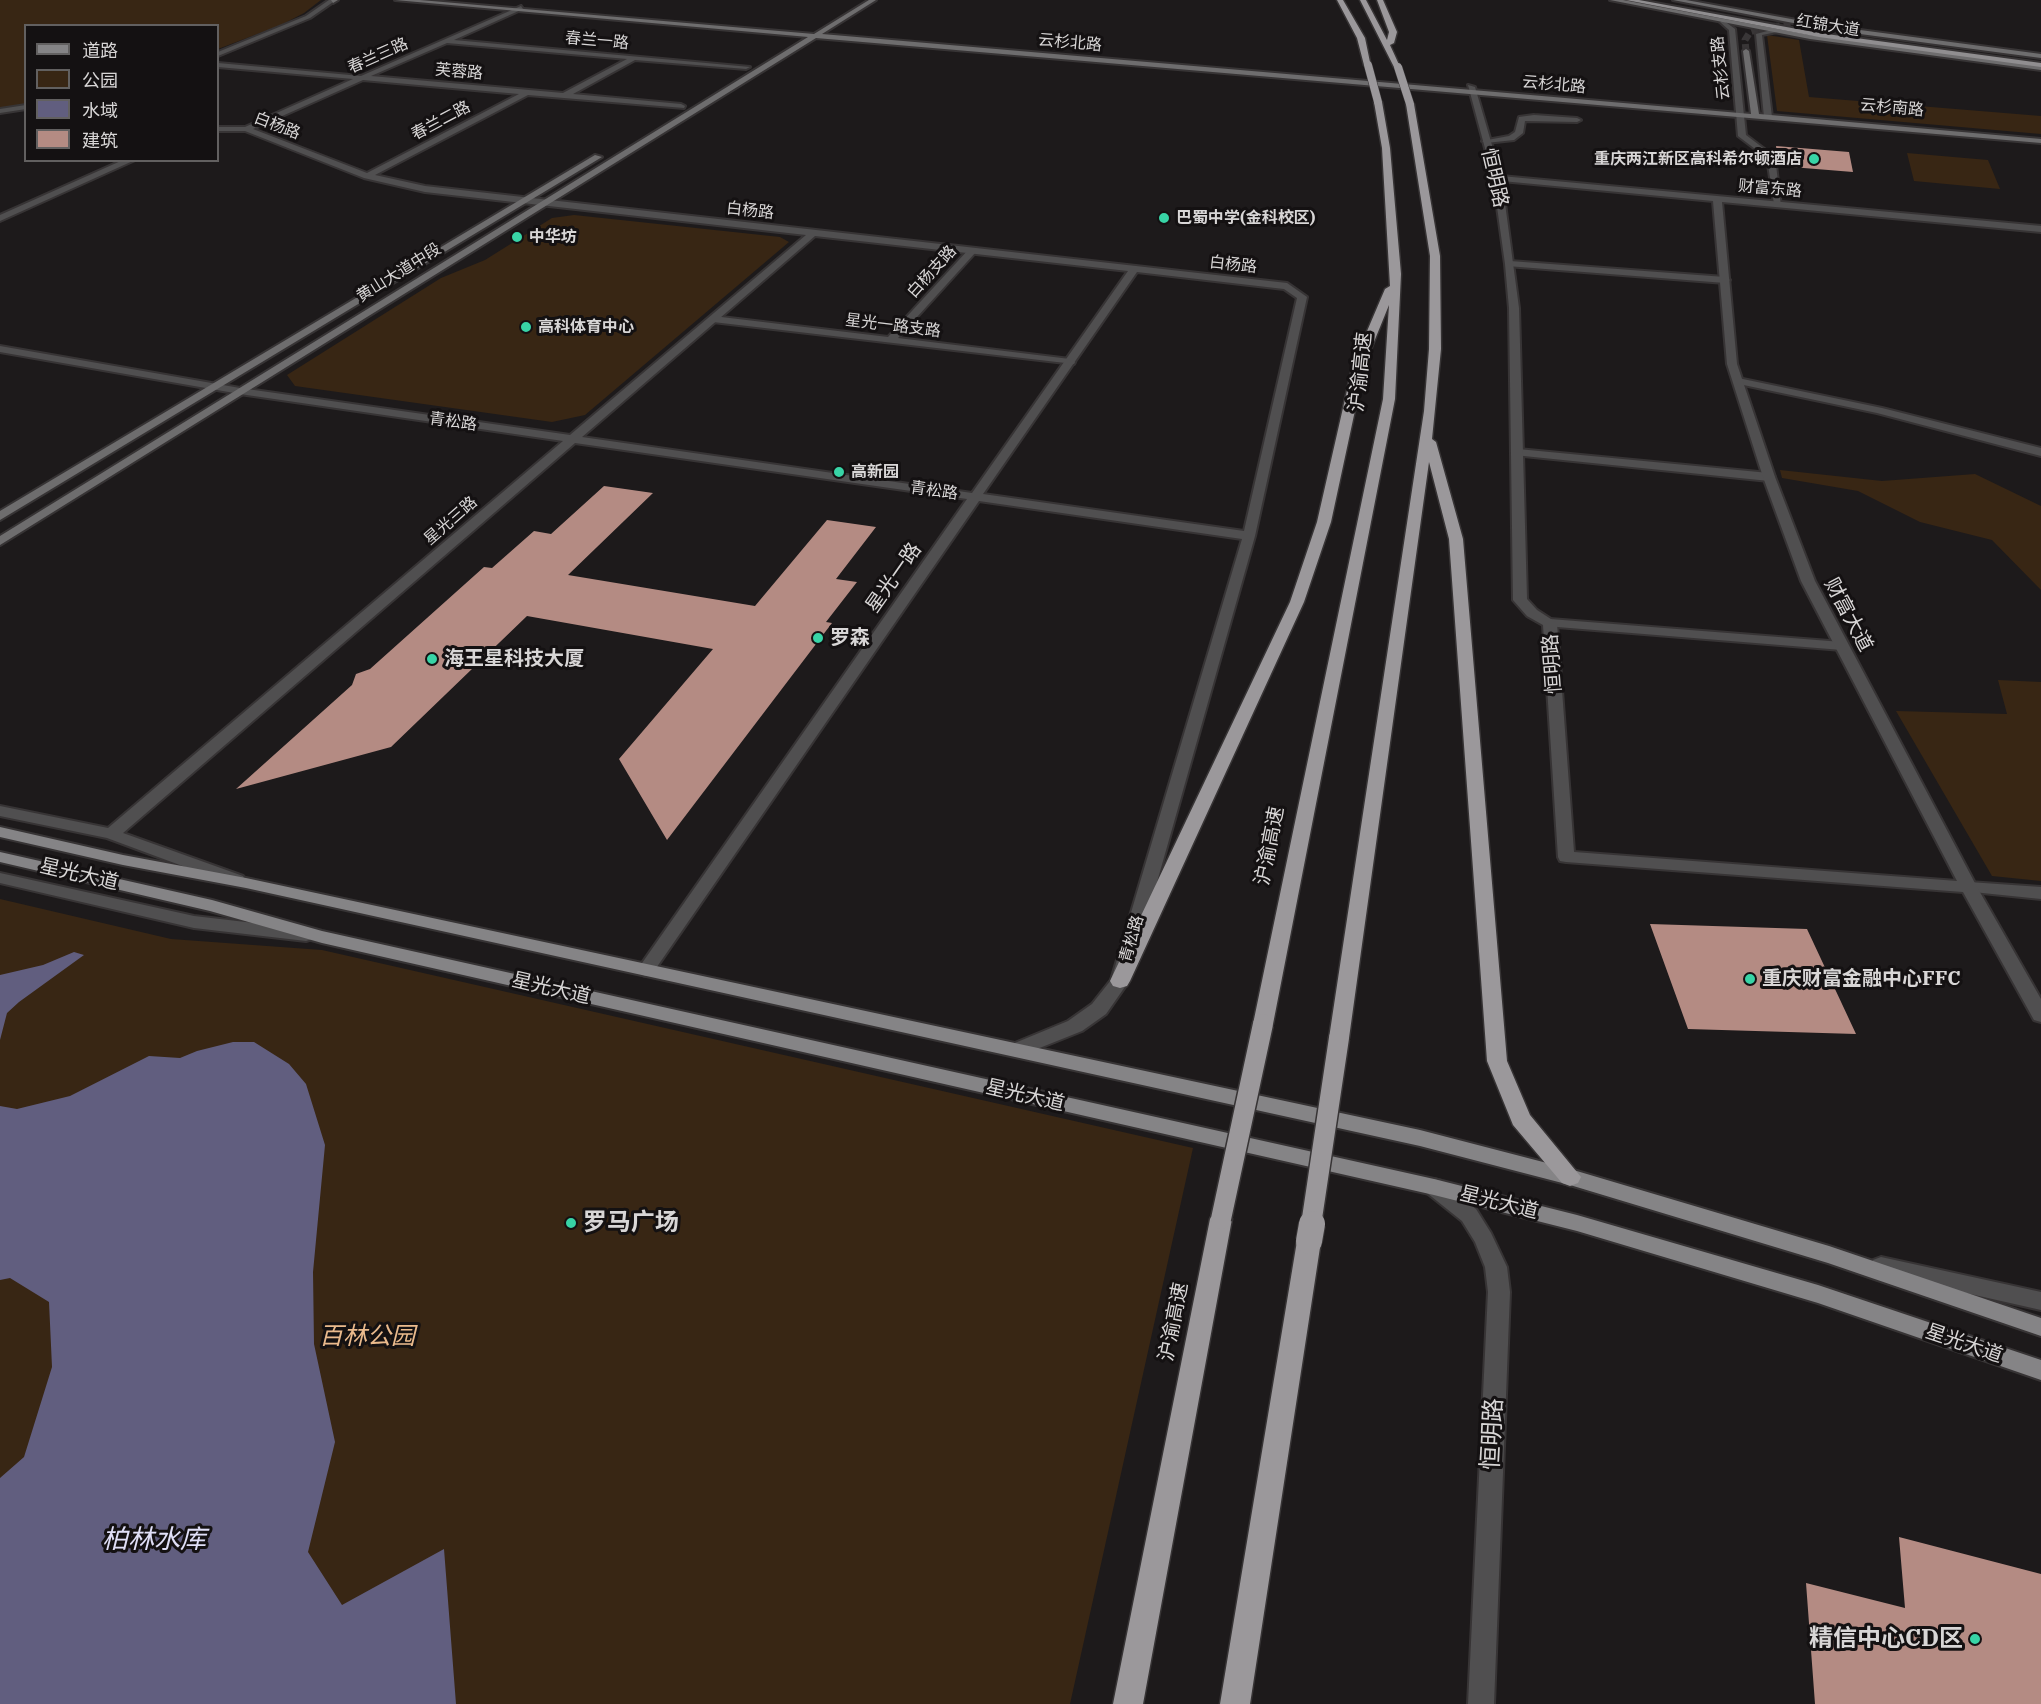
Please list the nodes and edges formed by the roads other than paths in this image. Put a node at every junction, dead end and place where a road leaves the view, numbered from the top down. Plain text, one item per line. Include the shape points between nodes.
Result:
1 (334, 0) edge
2 (398, 0) edge
3 (427, 0) edge
4 (858, 0) edge
5 (873, 0) edge
6 (1340, 0) edge
7 (1363, 0) edge
8 (1380, 0) edge
9 (1613, 0) edge
10 (1629, 0) edge
11 (1653, 0) edge
12 (1680, 0) edge
13 (1696, 2) edge
14 (519, 9) junction
15 (837, 12) dead end
16 (1723, 22) junction
17 (817, 24) dead end
18 (1775, 31) junction
19 (804, 32) junction
20 (1865, 32) dead end
21 (819, 33) junction
22 (445, 41) junction
23 (1733, 44) junction
24 (783, 45) dead end
25 (1760, 45) junction
26 (1389, 47) junction
27 (1746, 51) tunnel mouth
28 (219, 54) edge
29 (2041, 56) edge
30 (634, 58) junction
31 (756, 62) dead end
32 (219, 63) edge
33 (2041, 66) edge
34 (746, 67) junction
35 (737, 73) dead end
36 (366, 76) junction
37 (1471, 89) junction
38 (529, 92) junction
39 (566, 95) junction
40 (691, 100) dead end
41 (681, 106) junction
42 (24, 107) edge
43 (0, 111) edge
44 (672, 112) dead end
45 (1740, 112) junction
46 (1755, 113) junction
47 (1768, 115) junction
48 (219, 119) edge
49 (1577, 120) dead end
50 (258, 124) junction
51 (219, 129) edge
52 (246, 129) junction
53 (2041, 139) edge
54 (1486, 141) junction
55 (602, 154) dead end
56 (126, 162) edge
57 (367, 176) junction
58 (1497, 178) junction
59 (1717, 199) junction
60 (525, 201) junction
61 (544, 203) junction
62 (1778, 204) junction
63 (0, 218) edge
64 (2041, 229) edge
65 (813, 233) junction
66 (972, 251) junction
67 (1510, 264) junction
68 (1134, 269) junction
69 (1396, 274) junction
70 (1725, 280) junction
71 (713, 319) junction
72 (891, 340) junction
73 (0, 349) edge
74 (1070, 362) junction
75 (1738, 381) junction
76 (214, 387) junction
77 (240, 392) junction
78 (1428, 434) junction
79 (573, 439) junction
80 (2041, 452) edge
81 (1518, 453) junction
82 (1769, 477) junction
83 (977, 497) junction
84 (0, 516) edge
85 (1249, 536) junction
86 (0, 541) edge
87 (1550, 623) junction
88 (1842, 646) junction
89 (0, 811) edge
90 (0, 832) edge
91 (111, 834) junction
92 (0, 857) edge
93 (0, 878) edge
94 (246, 883) junction
95 (1970, 887) junction
96 (2041, 893) edge
97 (322, 937) junction
98 (646, 970) junction
99 (1120, 981) junction
100 (2041, 1015) edge
101 (1017, 1050) junction
102 (1570, 1177) junction
103 (1434, 1187) junction
104 (1829, 1255) junction
105 (2041, 1301) edge
106 (2041, 1327) edge
107 (2041, 1370) edge
108 (1128, 1704) edge
109 (1235, 1704) edge
110 (1481, 1704) edge

1 - 28 street via 308,17
2 - 14 main road, 云杉北路
3 - 14 main road, 云杉北路
4 - 15 main road
5 - 21 main road, 黄山大道中段
6 - 69 highway, 沪渝高速, bridge via 1361,38 1378,102 1386,148
7 - 26 highway
8 - 26 highway via 1393,32
9 - 16 main road, 红锦大道
10 - 33 highway, 红锦大道 via 1819,34
11 - 29 highway, 红锦大道 via 1825,31
12 - 13 main road, 红锦大道
13 - 29 main road, 红锦大道 via 1841,30
14 - 19 main road, 云杉北路
14 - 22 street, 春兰三路
16 - 18 main road, 红锦大道
16 - 23 street, 云杉支路 via 1730,26
17 - 19 main road
18 - 25 street via 1759,34
18 - 33 main road, 红锦大道 via 1926,54
19 - 21 main road, 云杉北路
19 - 24 main road
20 - 29 main road
21 - 37 main road, 云杉北路
21 - 61 main road, 黄山大道中段
22 - 30 street, 春兰一路
22 - 36 street, 春兰三路
23 - 25 street
23 - 45 street, 云杉支路
25 - 47 street
26 - 78 highway, bridge via 1410,104 1435,256 1435,349
27 - 46 main road
30 - 34 street, 春兰一路
30 - 39 street
31 - 34 main road
32 - 36 street, 芙蓉路
34 - 35 main road
36 - 38 street, 芙蓉路
36 - 50 street, 春兰三路
37 - 45 main road, 云杉北路
37 - 54 street, 恒明路
38 - 39 street, 芙蓉路
38 - 57 street, 春兰二路
39 - 41 street, 芙蓉路
40 - 41 main road
41 - 44 main road
42 - 43 street
45 - 46 main road, 云杉南路
45 - 62 street, 云杉支路 via 1742,136 1771,157
46 - 47 main road, 云杉南路
47 - 53 main road, 云杉南路
48 - 50 street, 白杨路
49 - 54 street via 1522,119 1519,133 1511,138
50 - 52 street, 春兰三路
51 - 52 street, 白杨路
52 - 57 street, 白杨路
54 - 58 street, 恒明路
55 - 60 main road, 黄山大道中段
56 - 63 street
57 - 60 street, 白杨路 via 425,189
58 - 59 street, 财富东路
58 - 67 street, 恒明路
59 - 62 street, 财富东路
59 - 70 street, 财富大道
60 - 61 street, 白杨路
60 - 76 main road, 黄山大道中段
61 - 65 street, 白杨路
61 - 77 main road, 黄山大道中段
62 - 64 street, 财富东路
65 - 66 street, 白杨路
65 - 71 street, 星光三路
66 - 68 street, 白杨路
66 - 72 street, 白杨支路
67 - 70 street
67 - 81 street, 恒明路
68 - 74 street, 星光一路
68 - 85 street, 白杨路 via 1287,286 1302,297
69 - 99 highway via 1359,364 1324,522 1297,602
69 - 108 highway, 沪渝高速, bridge via 1389,399 1221,1219
70 - 75 street, 财富大道 via 1732,364
71 - 72 street, 星光一路支路
71 - 79 street, 星光三路
72 - 74 street, 星光一路支路
73 - 76 street, 青松路
74 - 83 street, 星光一路
75 - 80 street via 1878,410
75 - 82 street, 财富大道
76 - 77 street, 青松路
76 - 84 main road, 黄山大道中段
77 - 79 street, 青松路
77 - 86 main road, 黄山大道中段
78 - 102 highway via 1456,539 1497,1061 1521,1119
78 - 109 highway, bridge via 1309,1241
79 - 83 street, 青松路
79 - 91 street, 星光三路
81 - 82 street
81 - 87 street, 恒明路 via 1520,600 1532,613
82 - 88 street, 财富大道 via 1808,581
83 - 85 street, 青松路
83 - 98 street, 星光一路
85 - 99 street, 青松路
87 - 88 street
87 - 95 street, 恒明路 via 1566,857
88 - 95 street, 财富大道
89 - 91 street
90 - 94 main road, 星光大道
91 - 94 street
92 - 97 main road, 星光大道 via 212,906
93 - 97 street via 194,922
94 - 98 main road, 星光大道
95 - 96 street
95 - 100 street, 财富大道
97 - 103 main road, 星光大道
98 - 101 main road, 星光大道
99 - 101 street, 青松路 via 1100,1009 1075,1026
101 - 102 main road, 星光大道 via 1420,1138
102 - 104 main road, 星光大道
103 - 107 main road, 星光大道 via 1577,1223 1807,1291
103 - 110 street, 恒明路 via 1469,1215 1484,1239 1496,1267 1499,1292
104 - 105 street
104 - 106 main road, 星光大道

